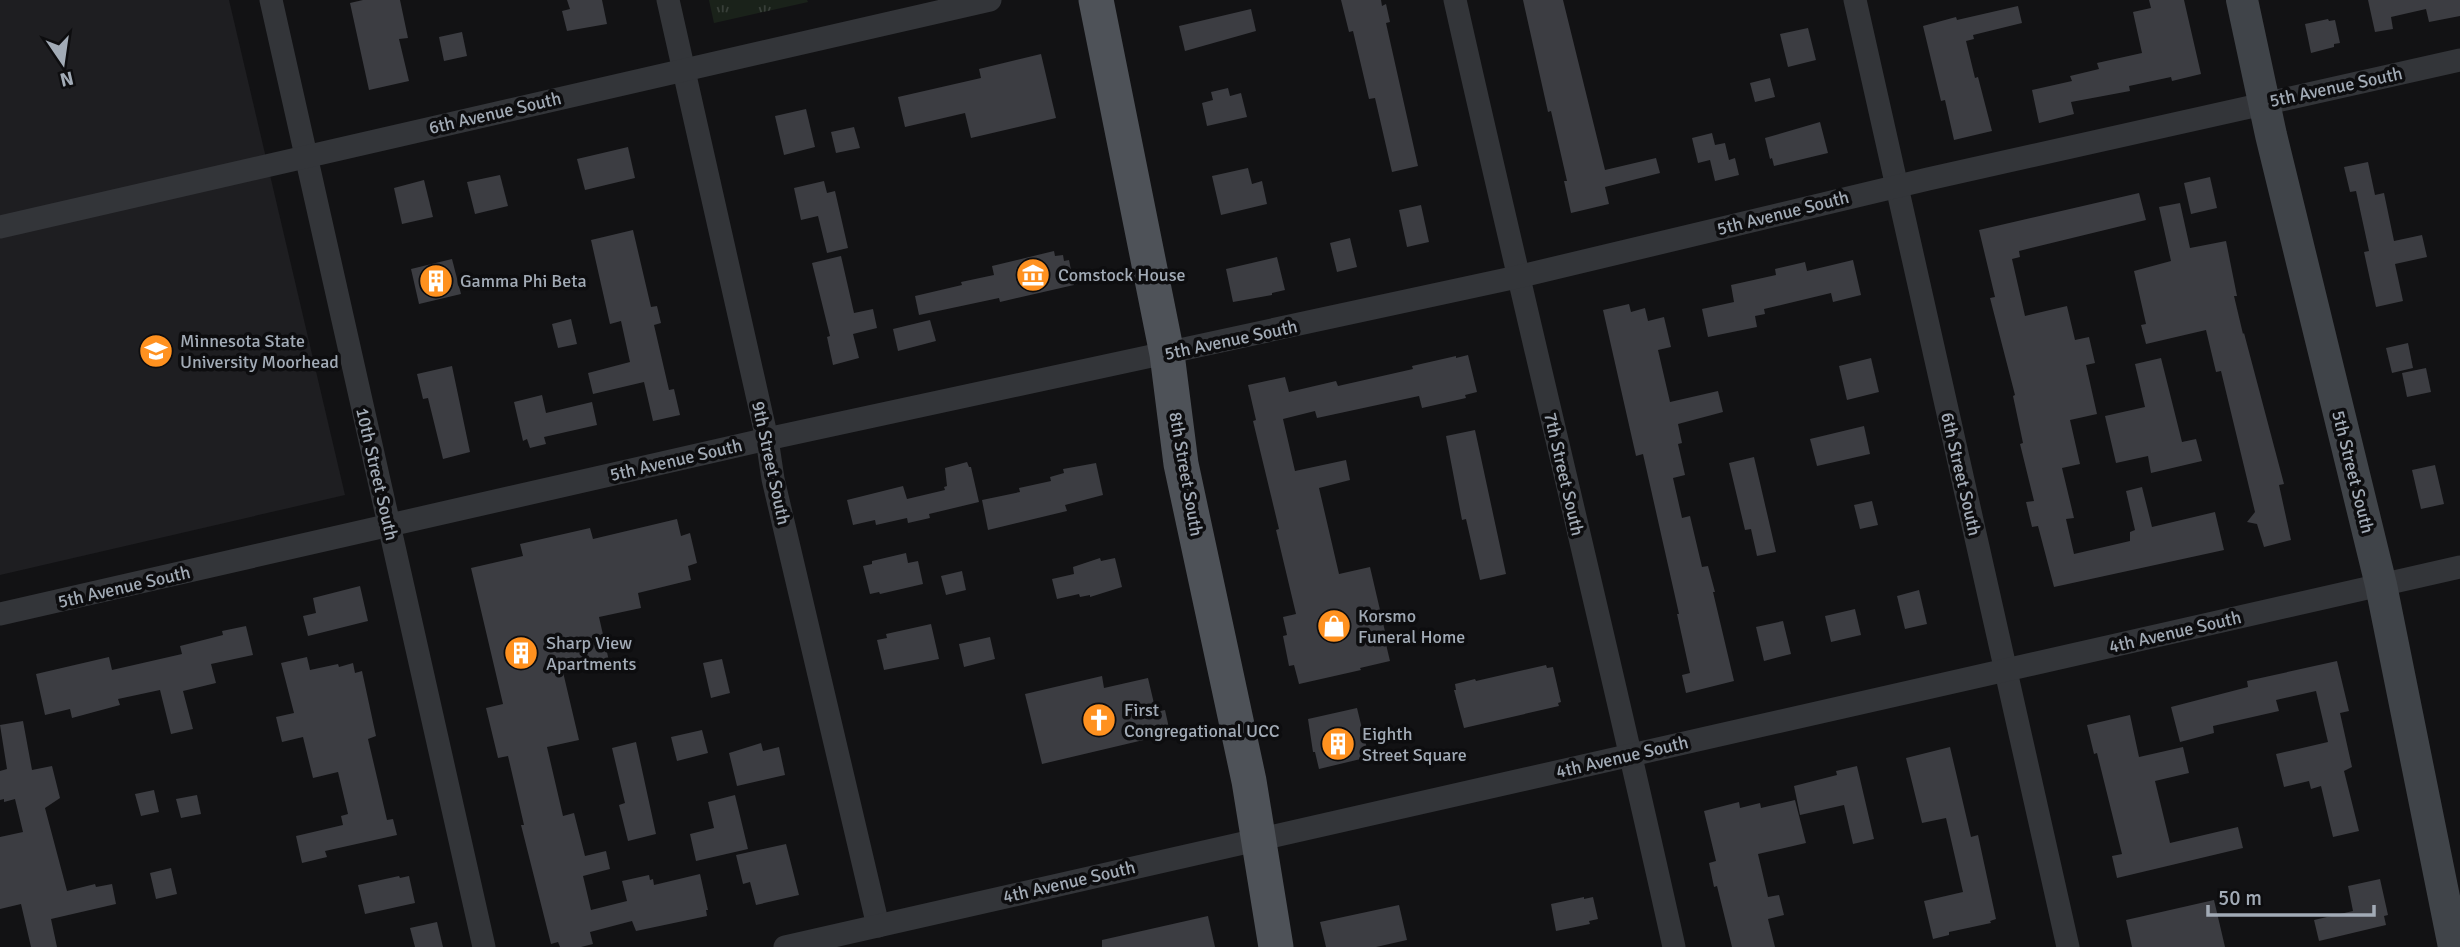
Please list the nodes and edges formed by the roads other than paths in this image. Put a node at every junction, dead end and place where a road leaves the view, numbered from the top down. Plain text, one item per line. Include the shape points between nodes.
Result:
1 (271, 0) edge
2 (667, 0) edge
3 (990, 0) edge
4 (1096, 0) edge
5 (1455, 0) edge
6 (1855, 0) edge
7 (2242, 0) edge
8 (2460, 61) edge
9 (682, 70) junction
10 (2264, 103) junction
11 (306, 157) junction
12 (1897, 186) junction
13 (0, 227) edge
14 (1517, 277) junction
15 (1167, 354) junction
16 (768, 439) junction
17 (389, 526) junction
18 (2460, 567) edge
19 (2381, 585) junction
20 (0, 614) edge
21 (2006, 670) junction
22 (1632, 755) junction
23 (1259, 839) junction
24 (878, 926) junction
25 (484, 947) edge
26 (785, 947) edge
27 (1276, 947) edge
28 (1674, 947) edge
29 (2068, 947) edge
30 (2454, 947) edge

1 - 11 street, 10th Street South
2 - 9 street, 9th Street South
3 - 9 street, 6th Avenue South
4 - 15 main road, 8th Street South
5 - 14 street, 7th Street South
6 - 12 street, 6th Street South
7 - 10 street, 5th Street South
8 - 10 street, 5th Avenue South
9 - 11 street, 6th Avenue South
9 - 16 street, 9th Street South
10 - 12 street, 5th Avenue South
10 - 19 street, 5th Street South
11 - 13 street, 6th Avenue South
11 - 17 street, 10th Street South
12 - 14 street, 5th Avenue South
12 - 21 street, 6th Street South
14 - 15 street, 5th Avenue South
14 - 22 street, 7th Street South
15 - 16 street, 5th Avenue South
15 - 23 main road, 8th Street South via 1181,464
16 - 17 street, 5th Avenue South
16 - 24 street, 9th Street South via 776,492
17 - 20 street, 5th Avenue South
17 - 25 street, 10th Street South
18 - 19 street, 4th Avenue South
19 - 21 street, 4th Avenue South
19 - 30 street, 5th Street South
21 - 22 street, 4th Avenue South
21 - 29 street, 6th Street South
22 - 23 street, 4th Avenue South
22 - 28 street, 7th Street South
23 - 24 street, 4th Avenue South
23 - 27 main road, 8th Street South
24 - 26 street, 4th Avenue South

